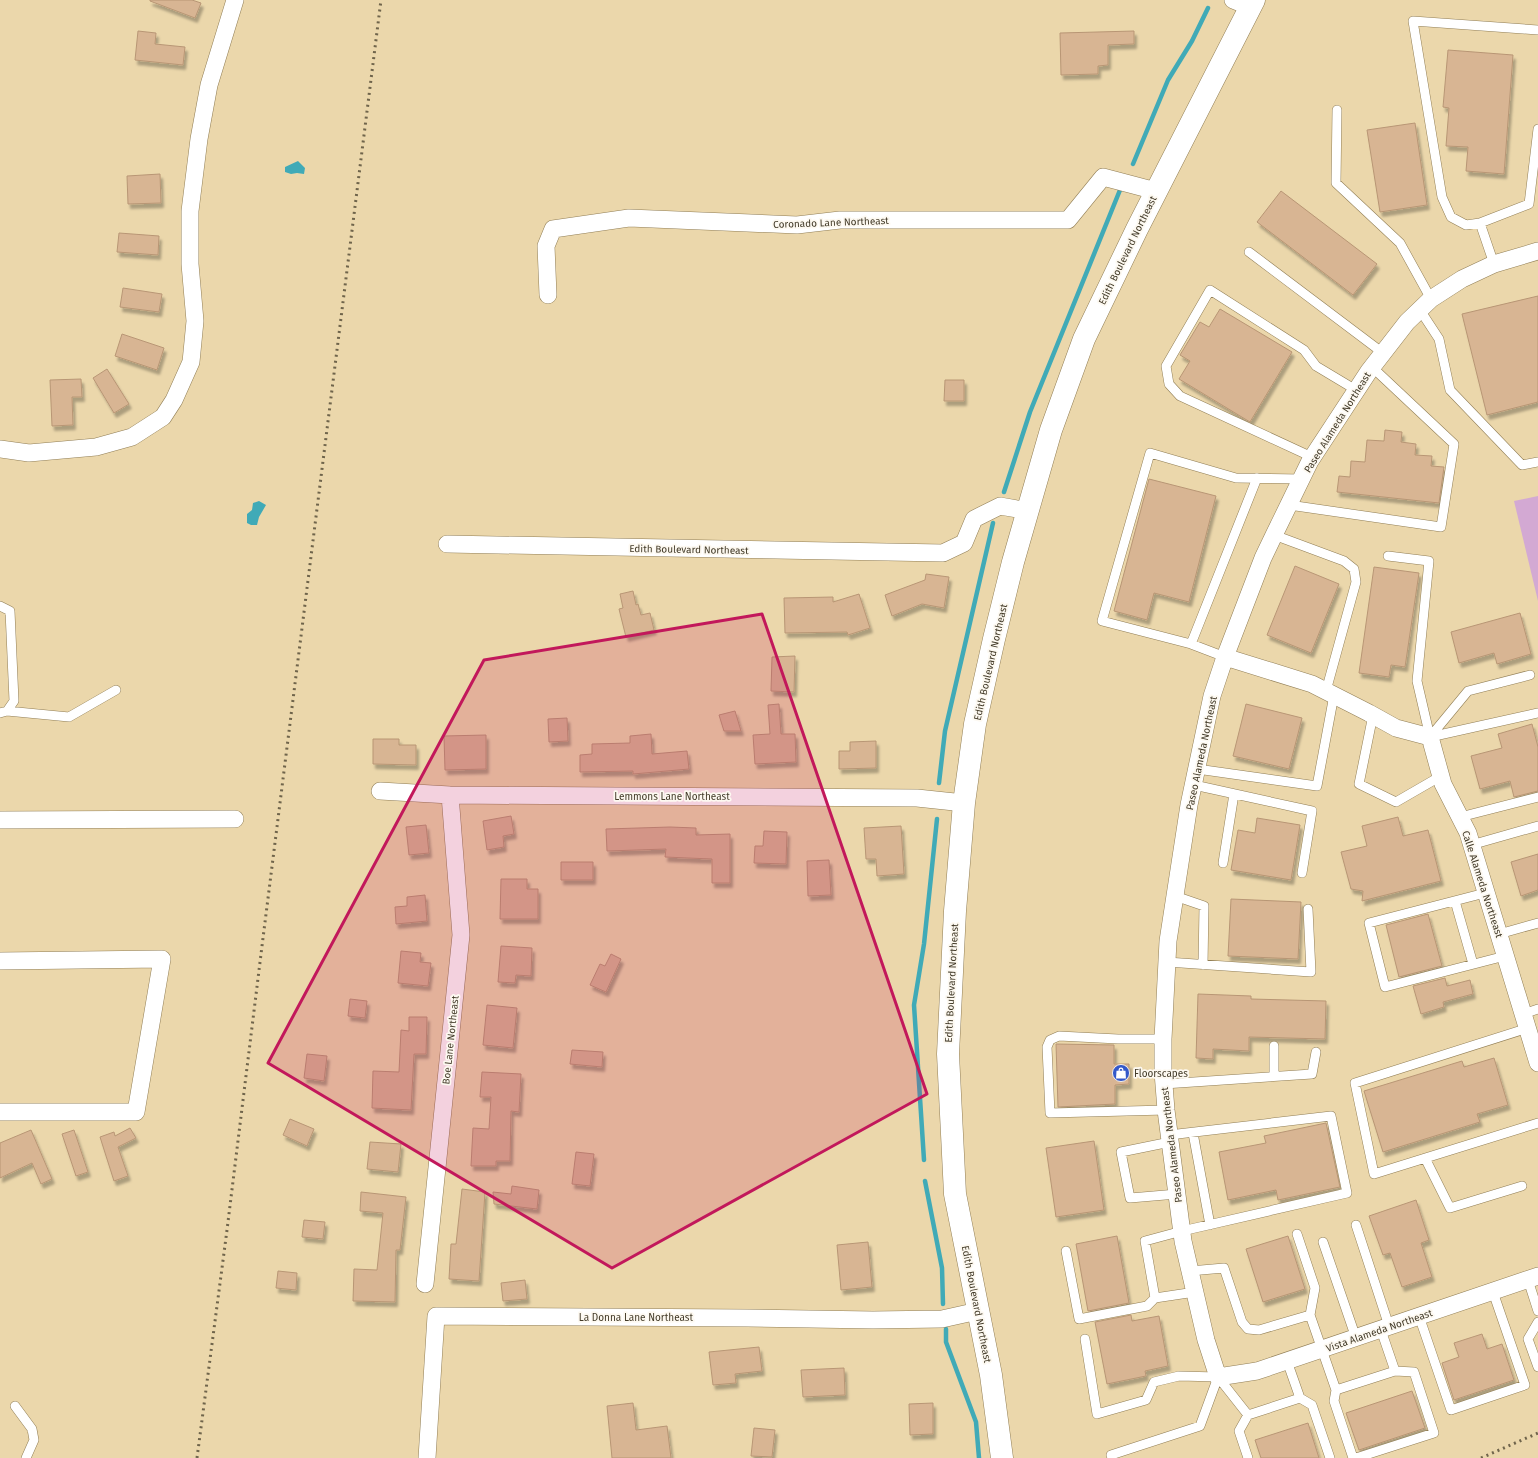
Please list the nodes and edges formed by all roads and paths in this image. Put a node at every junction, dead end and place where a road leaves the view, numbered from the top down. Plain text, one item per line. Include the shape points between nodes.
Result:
1 (235, 0) edge
2 (1246, 2) edge
3 (1538, 30) edge
4 (1337, 110) dead end
5 (1538, 129) edge
6 (1156, 190) junction
7 (1480, 223) junction
8 (1538, 251) edge
9 (1250, 252) dead end
10 (1494, 264) junction
11 (548, 295) dead end
12 (1425, 304) junction
13 (1383, 353) junction
14 (1372, 367) junction
15 (1356, 390) junction
16 (0, 449) edge
17 (1312, 457) junction
18 (1538, 462) edge
19 (1257, 478) junction
20 (1301, 479) junction
21 (1288, 505) junction
22 (1029, 511) junction
23 (1274, 535) junction
24 (447, 544) dead end
25 (1388, 556) dead end
26 (0, 606) edge
27 (1192, 644) junction
28 (1225, 657) junction
29 (1530, 674) dead end
30 (116, 690) dead end
31 (1330, 693) junction
32 (4, 712) edge
33 (1538, 713) edge
34 (1373, 715) junction
35 (1430, 737) junction
36 (1441, 776) junction
37 (1195, 777) junction
38 (380, 791) dead end
39 (1234, 794) junction
40 (450, 795) junction
41 (1538, 797) edge
42 (964, 803) junction
43 (1460, 817) junction
44 (235, 819) dead end
45 (0, 820) edge
46 (1538, 826) edge
47 (1471, 845) junction
48 (1223, 862) dead end
49 (1302, 873) dead end
50 (1486, 893) junction
51 (1175, 896) junction
52 (1455, 901) junction
53 (1308, 909) dead end
54 (1538, 923) edge
55 (1499, 934) junction
56 (1505, 956) junction
57 (0, 961) edge
58 (1167, 962) junction
59 (1473, 964) junction
60 (1203, 965) junction
61 (1530, 1017) edge
62 (1163, 1040) junction
63 (1274, 1046) dead end
64 (1316, 1052) dead end
65 (1538, 1063) edge
66 (1274, 1076) junction
67 (1164, 1084) junction
68 (1166, 1110) junction
69 (0, 1112) edge
70 (1538, 1123) edge
71 (1193, 1132) junction
72 (1170, 1139) junction
73 (1425, 1158) junction
74 (1522, 1186) dead end
75 (1177, 1194) junction
76 (1210, 1225) junction
77 (1356, 1225) dead end
78 (1182, 1231) junction
79 (1297, 1234) dead end
80 (1323, 1242) dead end
81 (1066, 1251) dead end
82 (1190, 1271) junction
83 (1533, 1278) edge
84 (425, 1284) dead end
85 (1195, 1292) junction
86 (1493, 1292) junction
87 (1155, 1298) junction
88 (978, 1311) junction
89 (1538, 1311) edge
90 (1310, 1315) junction
91 (1419, 1316) junction
92 (1538, 1322) edge
93 (1385, 1328) junction
94 (1356, 1338) junction
95 (1084, 1339) dead end
96 (1322, 1349) junction
97 (1287, 1361) junction
98 (1538, 1367) edge
99 (1395, 1371) junction
100 (1218, 1377) junction
101 (1336, 1390) junction
102 (1300, 1398) junction
103 (15, 1406) dead end
104 (1248, 1415) junction
105 (26, 1458) edge
106 (427, 1458) edge
107 (1002, 1458) edge
108 (1112, 1458) edge
109 (1248, 1458) edge
110 (1330, 1458) edge
111 (1354, 1458) edge

1 - 16 street via 209,85 199,139 190,211 190,264 195,321 191,362 174,400 163,417 132,437 96,448 29,453
2 - 6 street, Edith Boulevard Northeast
3 - 7 lane via 1413,21 1442,197 1452,217 1466,225
4 - 12 lane via 1336,183 1400,243
5 - 7 lane via 1529,204
6 - 11 street, Coronado Lane Northeast via 1103,177 1068,220 840,220 797,225 629,218 553,229 546,246
6 - 22 street, Edith Boulevard Northeast via 1084,339 1051,430
7 - 10 lane
8 - 10 street, Paseo Alameda Northeast
9 - 13 lane
10 - 12 street, Paseo Alameda Northeast via 1462,279
12 - 13 street, Paseo Alameda Northeast
12 - 18 lane via 1439,339 1450,390 1522,465
13 - 14 street, Paseo Alameda Northeast
14 - 15 street, Paseo Alameda Northeast
14 - 21 lane via 1454,444 1441,527
15 - 17 street, Paseo Alameda Northeast
15 - 17 lane via 1316,366 1304,350 1210,290 1166,366 1169,384 1180,396
17 - 20 street, Paseo Alameda Northeast
19 - 20 lane
19 - 27 lane
19 - 27 lane via 1236,478 1150,453 1102,621
20 - 21 street, Paseo Alameda Northeast
21 - 23 street, Paseo Alameda Northeast
22 - 24 street, Edith Boulevard Northeast via 1000,506 974,519 964,543 943,553
22 - 42 street, Edith Boulevard Northeast via 994,639 976,724
23 - 28 street, Paseo Alameda Northeast
23 - 31 lane via 1344,560 1354,569 1356,582
25 - 35 lane via 1429,562 1416,681
26 - 32 lane via 10,611 14,677 14,701
27 - 28 lane
28 - 31 street via 1312,684
28 - 37 street, Paseo Alameda Northeast via 1212,696
29 - 35 lane via 1468,691
30 - 32 lane via 69,717
31 - 34 street
31 - 37 lane via 1317,786
33 - 35 lane
34 - 35 street via 1396,728
34 - 36 lane via 1359,784 1396,802
35 - 36 street, Calle Alameda Northeast
36 - 43 street, Calle Alameda Northeast
37 - 39 lane
37 - 51 street, Paseo Alameda Northeast
38 - 40 street, Lemmons Lane Northeast
39 - 48 lane
39 - 49 lane via 1312,811
40 - 42 street, Lemmons Lane Northeast via 917,798
40 - 84 street, Boe Lane Northeast via 461,935
41 - 43 lane
42 - 88 street, Edith Boulevard Northeast via 954,911 948,1054 955,1194
43 - 47 street, Calle Alameda Northeast
44 - 45 street
46 - 47 lane
47 - 50 street, Calle Alameda Northeast
50 - 52 lane
50 - 55 street, Calle Alameda Northeast
51 - 58 street, Paseo Alameda Northeast
51 - 60 lane via 1204,906
52 - 59 lane
52 - 59 lane via 1369,923 1385,987
53 - 60 lane via 1310,972
54 - 55 lane
55 - 56 street, Calle Alameda Northeast
56 - 59 lane
56 - 61 street, Calle Alameda Northeast
57 - 69 street via 162,959 136,1112
58 - 60 lane
58 - 62 street, Paseo Alameda Northeast
61 - 65 street, Calle Alameda Northeast
61 - 73 lane via 1354,1083 1374,1174
62 - 67 street, Paseo Alameda Northeast
62 - 68 lane via 1059,1036 1050,1040 1047,1047 1050,1114
63 - 66 lane
64 - 66 lane via 1312,1074
66 - 67 lane
67 - 68 street, Paseo Alameda Northeast
68 - 72 street, Paseo Alameda Northeast
70 - 73 lane
71 - 72 lane
71 - 76 lane
71 - 76 lane via 1331,1116 1347,1193
72 - 75 street, Paseo Alameda Northeast
72 - 75 lane via 1121,1152 1130,1198
73 - 74 lane via 1450,1208
75 - 78 street, Paseo Alameda Northeast
76 - 78 lane
77 - 93 lane
78 - 82 street, Paseo Alameda Northeast
78 - 87 lane via 1145,1241
79 - 90 lane via 1315,1288
80 - 94 lane
81 - 87 lane via 1079,1318 1147,1306
82 - 85 street, Paseo Alameda Northeast
82 - 90 lane via 1224,1268 1242,1322 1248,1329 1259,1330
83 - 86 street, Vista Alameda Northeast
83 - 89 lane
85 - 87 lane
85 - 100 street, Paseo Alameda Northeast
86 - 91 street, Vista Alameda Northeast
86 - 91 lane via 1525,1385 1451,1410
88 - 106 street, La Donna Lane Northeast via 942,1319 873,1320 436,1316
88 - 107 street, Edith Boulevard Northeast via 991,1375
90 - 96 lane
91 - 93 street, Vista Alameda Northeast
92 - 98 lane via 1528,1339
93 - 94 street, Vista Alameda Northeast
93 - 99 lane
94 - 96 street, Vista Alameda Northeast
95 - 100 lane via 1097,1414 1146,1400 1154,1382 1179,1376
96 - 97 street, Vista Alameda Northeast
96 - 101 lane
97 - 100 street, Vista Alameda Northeast via 1257,1371
97 - 102 lane
99 - 101 lane
99 - 111 lane via 1414,1372 1434,1432
100 - 104 lane
100 - 108 lane via 1200,1426 1111,1455
101 - 111 lane via 1334,1401
102 - 104 lane
102 - 110 lane via 1312,1405
103 - 105 lane via 32,1429 34,1440
104 - 109 lane via 1239,1431

